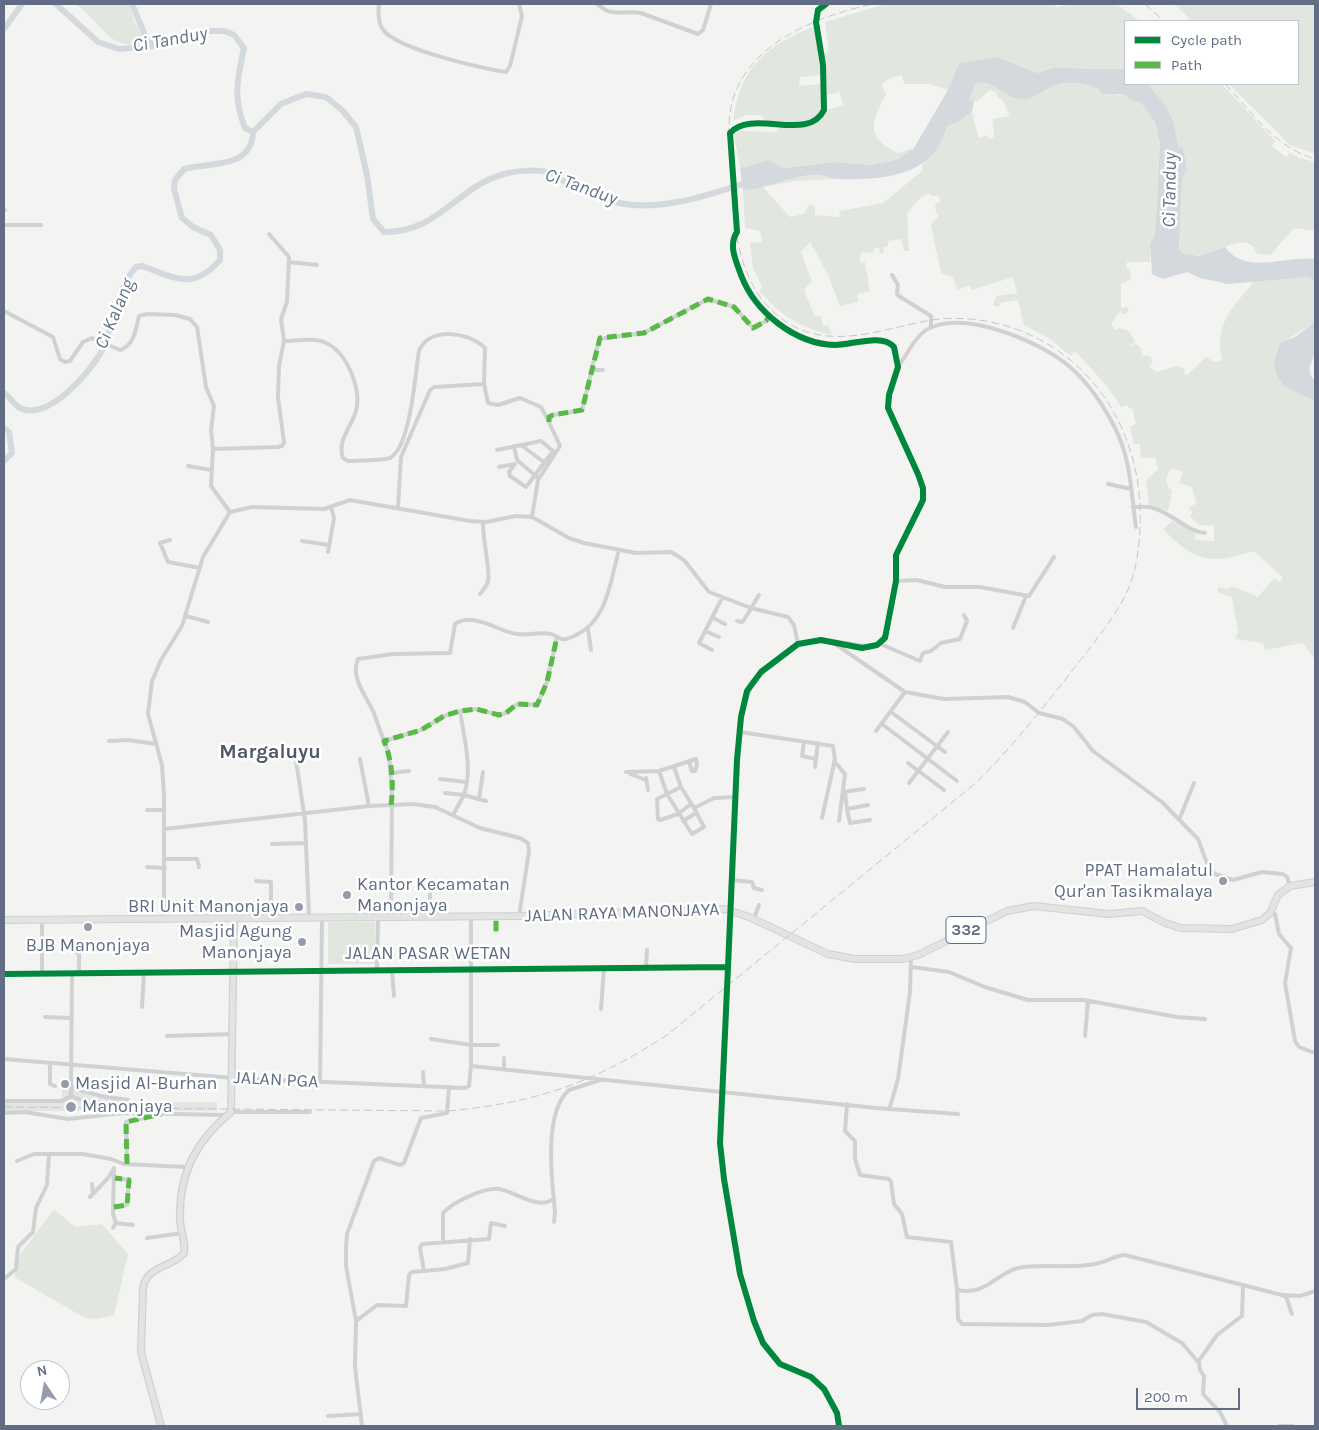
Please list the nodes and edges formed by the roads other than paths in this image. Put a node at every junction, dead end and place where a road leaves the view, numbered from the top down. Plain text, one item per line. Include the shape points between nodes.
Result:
1 (379, 4) edge
2 (519, 4) edge
3 (597, 4) edge
4 (711, 4) edge
5 (826, 4) edge
6 (4, 225) edge
7 (41, 225) dead end
8 (269, 234) dead end
9 (289, 262) junction
10 (317, 265) dead end
11 (892, 275) dead end
12 (4, 310) edge
13 (769, 316) junction
14 (931, 327) junction
15 (284, 341) junction
16 (898, 367) junction
17 (593, 370) junction
18 (603, 370) dead end
19 (484, 384) junction
20 (548, 420) junction
21 (521, 445) junction
22 (514, 446) junction
23 (213, 449) junction
24 (497, 450) dead end
25 (396, 452) junction
26 (401, 457) junction
27 (545, 463) junction
28 (520, 464) junction
29 (514, 465) junction
30 (188, 466) dead end
31 (505, 466) dead end
32 (211, 470) junction
33 (536, 478) junction
34 (1108, 484) dead end
35 (1131, 489) junction
36 (1133, 507) junction
37 (332, 508) junction
38 (398, 508) junction
39 (230, 512) junction
40 (532, 517) junction
41 (483, 522) junction
42 (1136, 527) dead end
43 (1205, 533) dead end
44 (170, 540) dead end
45 (302, 542) dead end
46 (330, 546) junction
47 (619, 550) junction
48 (328, 552) dead end
49 (1054, 557) dead end
50 (200, 568) junction
51 (896, 581) junction
52 (480, 594) dead end
53 (759, 595) dead end
54 (1026, 596) junction
55 (722, 598) junction
56 (751, 608) junction
57 (964, 615) dead end
58 (186, 616) junction
59 (713, 618) junction
60 (737, 621) dead end
61 (208, 622) dead end
62 (725, 624) dead end
63 (1013, 628) dead end
64 (588, 629) junction
65 (705, 631) junction
66 (557, 637) junction
67 (719, 637) dead end
68 (831, 642) junction
69 (878, 643) junction
70 (798, 644) junction
71 (590, 650) dead end
72 (712, 650) dead end
73 (905, 692) junction
74 (460, 711) junction
75 (891, 712) junction
76 (882, 724) junction
77 (876, 731) dead end
78 (740, 732) junction
79 (948, 732) dead end
80 (109, 741) dead end
81 (384, 741) junction
82 (804, 742) junction
83 (818, 743) junction
84 (156, 744) junction
85 (937, 746) junction
86 (945, 752) dead end
87 (278, 753) dead end
88 (928, 758) junction
89 (360, 759) dead end
90 (816, 759) junction
91 (834, 761) junction
92 (689, 762) dead end
93 (908, 763) dead end
94 (674, 767) junction
95 (816, 767) dead end
96 (409, 771) dead end
97 (659, 771) junction
98 (918, 771) junction
99 (483, 772) dead end
100 (391, 773) junction
101 (645, 773) junction
102 (440, 779) dead end
103 (646, 780) junction
104 (958, 781) dead end
105 (466, 782) junction
106 (909, 783) dead end
107 (1194, 783) dead end
108 (681, 788) junction
109 (864, 789) dead end
110 (648, 790) dead end
111 (944, 790) dead end
112 (692, 791) dead end
113 (844, 792) junction
114 (445, 793) dead end
115 (667, 794) junction
116 (686, 794) junction
117 (464, 795) junction
118 (735, 797) junction
119 (479, 800) junction
120 (486, 801) dead end
121 (391, 805) junction
122 (868, 805) dead end
123 (369, 806) junction
124 (694, 808) junction
125 (847, 809) junction
126 (147, 810) dead end
127 (164, 810) junction
128 (304, 813) junction
129 (678, 814) junction
130 (453, 815) junction
131 (822, 818) dead end
132 (870, 820) dead end
133 (1179, 820) junction
134 (684, 821) junction
135 (839, 821) dead end
136 (164, 829) junction
137 (305, 843) junction
138 (272, 844) dead end
139 (165, 860) junction
140 (199, 867) dead end
141 (147, 868) dead end
142 (164, 868) junction
143 (732, 880) junction
144 (256, 881) dead end
145 (1315, 882) edge
146 (1290, 886) junction
147 (762, 890) dead end
148 (430, 894) dead end
149 (759, 905) dead end
150 (730, 909) junction
151 (1270, 913) junction
152 (471, 916) junction
153 (496, 916) junction
154 (519, 916) junction
155 (310, 917) junction
156 (392, 917) junction
157 (430, 917) junction
158 (234, 918) junction
159 (271, 918) junction
160 (322, 918) junction
161 (378, 918) junction
162 (754, 919) junction
163 (4, 920) edge
164 (164, 920) junction
165 (42, 921) junction
166 (496, 931) dead end
167 (74, 947) dead end
168 (647, 950) dead end
169 (911, 957) junction
170 (646, 967) junction
171 (728, 967) junction
172 (912, 967) junction
173 (604, 968) junction
174 (377, 969) junction
175 (471, 969) junction
176 (322, 970) junction
177 (392, 970) junction
178 (234, 972) junction
179 (72, 973) junction
180 (79, 973) junction
181 (144, 973) junction
182 (4, 974) edge
183 (42, 974) junction
184 (394, 996) dead end
185 (1088, 1001) junction
186 (142, 1007) dead end
187 (601, 1009) dead end
188 (45, 1018) dead end
189 (72, 1018) junction
190 (1205, 1018) dead end
191 (233, 1034) junction
192 (167, 1036) dead end
193 (1085, 1036) dead end
194 (431, 1039) dead end
195 (471, 1044) junction
196 (498, 1045) dead end
197 (1315, 1053) edge
198 (504, 1058) dead end
199 (4, 1059) edge
200 (50, 1063) junction
201 (71, 1065) junction
202 (471, 1066) junction
203 (504, 1069) junction
204 (423, 1072) dead end
205 (233, 1078) junction
206 (602, 1079) junction
207 (320, 1082) junction
208 (55, 1086) dead end
209 (424, 1086) junction
210 (449, 1087) junction
211 (71, 1088) junction
212 (722, 1091) junction
213 (71, 1096) junction
214 (81, 1100) dead end
215 (128, 1100) dead end
216 (4, 1101) edge
217 (847, 1104) junction
218 (890, 1107) junction
219 (310, 1112) dead end
220 (4, 1113) edge
221 (161, 1114) junction
222 (229, 1114) junction
223 (958, 1114) dead end
224 (49, 1154) junction
225 (17, 1161) dead end
226 (118, 1162) junction
227 (127, 1164) junction
228 (186, 1167) junction
229 (114, 1168) junction
230 (115, 1178) junction
231 (92, 1184) dead end
232 (554, 1198) junction
233 (114, 1207) junction
234 (116, 1222) junction
235 (554, 1222) dead end
236 (133, 1225) dead end
237 (505, 1226) dead end
238 (113, 1228) dead end
239 (182, 1233) junction
240 (147, 1238) dead end
241 (470, 1240) junction
242 (443, 1242) junction
243 (424, 1271) junction
244 (4, 1279) edge
245 (1243, 1287) junction
246 (957, 1290) junction
247 (1315, 1291) edge
248 (1282, 1295) junction
249 (1292, 1314) dead end
250 (356, 1321) junction
251 (1198, 1362) junction
252 (361, 1414) junction
253 (328, 1416) dead end
254 (161, 1426) edge
255 (362, 1426) edge
256 (839, 1426) edge
257 (1227, 1426) edge
258 (1279, 1426) edge
259 (1293, 1426) edge

1 - 2 street via 383,30 401,42 427,53 506,72 522,16
3 - 4 street via 610,13 641,13 698,34 703,30
5 - 13 street via 818,10 816,22 823,65 824,110 821,116 813,122 794,125 748,124 734,129 729,136 736,232 732,243 741,275
6 - 7 street
8 - 9 street
9 - 10 street
9 - 15 street via 287,302 281,319
11 - 14 street via 898,285 897,294 931,316
12 - 23 street via 53,337 60,359 65,362 70,361 83,342 92,338 120,350 127,347 139,316 175,315 190,319 198,326 206,387 214,406
13 - 16 street via 789,331 821,343 888,342 894,347
13 - 17 street via 766,322 753,328 738,309 708,299 644,333 600,338
14 - 16 street via 910,348
14 - 35 street via 950,324 989,327 1032,343 1069,366 1095,396 1116,429 1129,466
15 - 23 street via 278,398 285,436 282,446
15 - 25 street via 327,343 347,364 358,394 356,413 344,434 341,448 345,460 385,460
16 - 51 street via 888,408 924,495 897,550
17 - 18 street
17 - 20 street via 582,410 553,415
19 - 20 street via 489,404 498,405 520,398 541,407
19 - 25 street via 486,348 480,343 445,335 428,338 419,351 410,418
19 - 26 street via 434,387 430,390
20 - 33 street via 560,446
21 - 22 street
21 - 27 street
21 - 27 street via 545,442 553,451
22 - 24 street
22 - 28 street
23 - 32 street
25 - 26 street
26 - 38 street
27 - 33 street
28 - 29 street
28 - 33 street
29 - 31 street via 499,467
29 - 33 street via 510,476 524,487
30 - 32 street
32 - 39 street via 211,486
33 - 40 street
34 - 35 street
35 - 36 street
36 - 42 street
36 - 43 street via 1165,512 1194,531
37 - 38 street via 350,500
37 - 39 street via 252,507
37 - 46 street via 334,518
38 - 41 street
39 - 50 street via 211,541
40 - 41 street via 506,517
40 - 47 street via 576,540
41 - 52 street via 489,575
44 - 50 street via 160,543 168,562
45 - 46 street
46 - 48 street
47 - 55 street via 648,554 671,552 684,560 705,589
47 - 64 street via 602,611
49 - 54 street via 1031,594
50 - 58 street
51 - 54 street via 980,587
51 - 69 street via 886,634
53 - 56 street
54 - 63 street
55 - 56 street
55 - 59 street
56 - 60 street via 743,622
56 - 70 street via 788,617 794,625
57 - 69 street via 967,621 960,639 923,653 920,661
58 - 61 street
58 - 84 street via 160,660 152,681 148,714
59 - 62 street
59 - 65 street
64 - 66 street via 567,639
64 - 71 street
65 - 67 street
65 - 72 street via 699,644
66 - 74 street via 547,682 537,705 517,704 499,715 476,709
66 - 81 street via 551,634 517,634 484,623 460,621 455,624 450,653 358,659 356,668 360,688
68 - 69 street via 862,648
68 - 70 street via 821,640
68 - 73 street
70 - 78 street via 760,672 750,685 742,710
73 - 75 street
73 - 133 street via 944,699 1008,697 1024,702 1039,713 1063,719 1074,727 1093,751 1162,802
74 - 81 street via 444,716 421,730
74 - 105 street via 468,768
75 - 76 street
75 - 85 street
76 - 77 street
76 - 88 street
78 - 82 street
78 - 118 street
79 - 85 street
80 - 84 street
81 - 100 street
82 - 83 street
82 - 90 street via 802,756
83 - 90 street
83 - 91 street via 833,746
84 - 127 street via 162,765
85 - 86 street
85 - 88 street
87 - 128 street via 295,754
88 - 98 street
88 - 104 street
89 - 123 street
90 - 95 street
91 - 113 street via 845,774
91 - 131 street
92 - 94 street
93 - 98 street
94 - 97 street
94 - 108 street
96 - 100 street
97 - 101 street
97 - 115 street
98 - 106 street
98 - 111 street
99 - 119 street
100 - 121 street
101 - 103 street
101 - 103 street via 628,773
102 - 105 street
103 - 110 street
105 - 117 street
107 - 133 street
108 - 115 street
108 - 116 street
109 - 113 street
112 - 116 street
113 - 125 street
113 - 135 street
114 - 117 street
115 - 129 street
115 - 129 street via 657,799 658,819
116 - 124 street
117 - 119 street
117 - 130 street
118 - 124 street via 714,798
118 - 143 street
119 - 120 street
121 - 123 street
121 - 130 street via 425,805
121 - 156 street
122 - 125 street
123 - 128 street
124 - 129 street
124 - 134 street
124 - 134 street via 704,827 692,834
125 - 132 street via 850,823
126 - 127 street
127 - 136 street
128 - 136 street
128 - 137 street
129 - 134 street
130 - 154 street via 480,828 528,843
133 - 146 street via 1198,839 1208,866 1215,874 1232,880 1262,872 1283,874 1288,877
136 - 139 street
137 - 138 street
137 - 155 street
139 - 140 street via 196,859
139 - 142 street
141 - 142 street
142 - 164 street
143 - 147 street via 752,882 754,888
143 - 150 street
144 - 159 street via 271,882
145 - 146 main road
146 - 151 main road via 1278,895
148 - 157 street
149 - 162 street
150 - 154 main road, JALAN RAYA MANONJAYA
150 - 162 main road, 332
150 - 171 street
151 - 169 main road, 332 via 1258,923 1213,930 1175,927 1142,911 1109,914 1034,906 1007,911
151 - 197 street via 1275,914 1279,934 1291,948 1286,982 1295,1041 1299,1047
152 - 153 main road, JALAN RAYA MANONJAYA
152 - 157 main road, JALAN RAYA MANONJAYA
152 - 175 street
153 - 154 main road, JALAN RAYA MANONJAYA
153 - 166 street
155 - 159 main road, JALAN RAYA MANONJAYA
155 - 160 main road, JALAN RAYA MANONJAYA
156 - 157 main road, JALAN RAYA MANONJAYA
156 - 161 main road, JALAN RAYA MANONJAYA
158 - 159 main road, JALAN RAYA MANONJAYA
158 - 164 main road, JALAN RAYA MANONJAYA
158 - 178 main road
160 - 161 main road, JALAN RAYA MANONJAYA
160 - 176 street
161 - 174 street
162 - 169 main road, 332 via 834,956 879,960
163 - 165 main road, JALAN RAYA MANONJAYA
164 - 165 main road, JALAN RAYA MANONJAYA
165 - 183 street
167 - 180 street via 79,954
168 - 170 street
169 - 172 street
170 - 171 street, JALAN PASAR WETAN
170 - 173 street, JALAN PASAR WETAN
171 - 212 street
172 - 185 street via 949,972 1028,1000
172 - 218 street via 898,1079
173 - 175 street, JALAN PASAR WETAN
173 - 187 street
174 - 176 street, JALAN PASAR WETAN
174 - 177 street, JALAN PASAR WETAN
175 - 177 street, JALAN PASAR WETAN
175 - 195 street
176 - 178 street, JALAN PASAR WETAN
176 - 207 street
177 - 184 street
178 - 181 street, JALAN PASAR WETAN
178 - 191 main road
179 - 180 street, JALAN PASAR WETAN
179 - 183 street, JALAN PASAR WETAN
179 - 189 street
180 - 181 street, JALAN PASAR WETAN
181 - 186 street
182 - 183 street, JALAN PASAR WETAN
185 - 190 street via 1177,1017
185 - 193 street
188 - 189 street
189 - 201 street
191 - 192 street
191 - 205 main road
194 - 195 street
195 - 196 street
195 - 202 street
198 - 203 street
199 - 200 street, JALAN PGA
200 - 201 street, JALAN PGA
200 - 208 street via 50,1084
201 - 205 street, JALAN PGA
201 - 211 street
202 - 203 street
202 - 210 street, JALAN PGA via 469,1086
203 - 206 street
204 - 209 street
205 - 207 street, JALAN PGA
205 - 222 main road
206 - 212 street
206 - 232 street via 569,1090 555,1116 552,1147
207 - 209 street, JALAN PGA
209 - 210 street, JALAN PGA
210 - 250 street via 446,1113 421,1118 404,1163 374,1160 347,1234 346,1266
211 - 213 street
211 - 215 street
212 - 217 street
212 - 256 street via 720,1143 724,1179 740,1274 754,1321 763,1343 780,1364 811,1377 824,1389 837,1413
213 - 214 street
213 - 216 street via 60,1102
217 - 218 street
217 - 246 street via 845,1131 855,1141 855,1164 860,1175 889,1179 891,1197 902,1214 907,1237 951,1242
218 - 223 street
219 - 222 street
220 - 221 street via 25,1112 68,1120 123,1113
221 - 222 street
221 - 227 street via 126,1122
222 - 228 main road via 211,1132
224 - 225 street via 34,1154
224 - 226 street via 93,1155
224 - 244 street via 47,1185 36,1208 33,1232 18,1247 16,1269
226 - 227 street
226 - 229 street
227 - 228 street
228 - 239 main road via 180,1202
229 - 230 street
229 - 231 street via 91,1195
230 - 233 street
230 - 233 street via 129,1180 127,1206
232 - 235 street
232 - 242 street via 543,1203 498,1189 474,1194 443,1213
233 - 234 street
234 - 236 street
234 - 238 street
237 - 241 street via 491,1223 491,1238
239 - 240 street
239 - 254 main road via 184,1253 148,1276 143,1288 141,1352
241 - 242 street
241 - 243 street via 468,1263
242 - 243 street via 421,1245
243 - 250 street via 410,1274 406,1306 376,1305
245 - 246 street via 1221,1278 1120,1255 1088,1265 1016,1269 982,1288
245 - 248 street
245 - 251 street via 1242,1316 1217,1335
246 - 251 street via 958,1319 962,1324 1048,1325 1082,1321 1092,1315 1110,1316 1156,1326 1182,1343
247 - 248 street via 1300,1296
248 - 249 street via 1286,1297
250 - 252 street via 354,1367
251 - 257 street via 1204,1376 1203,1394 1220,1412
252 - 253 street
252 - 255 street
258 - 259 street

